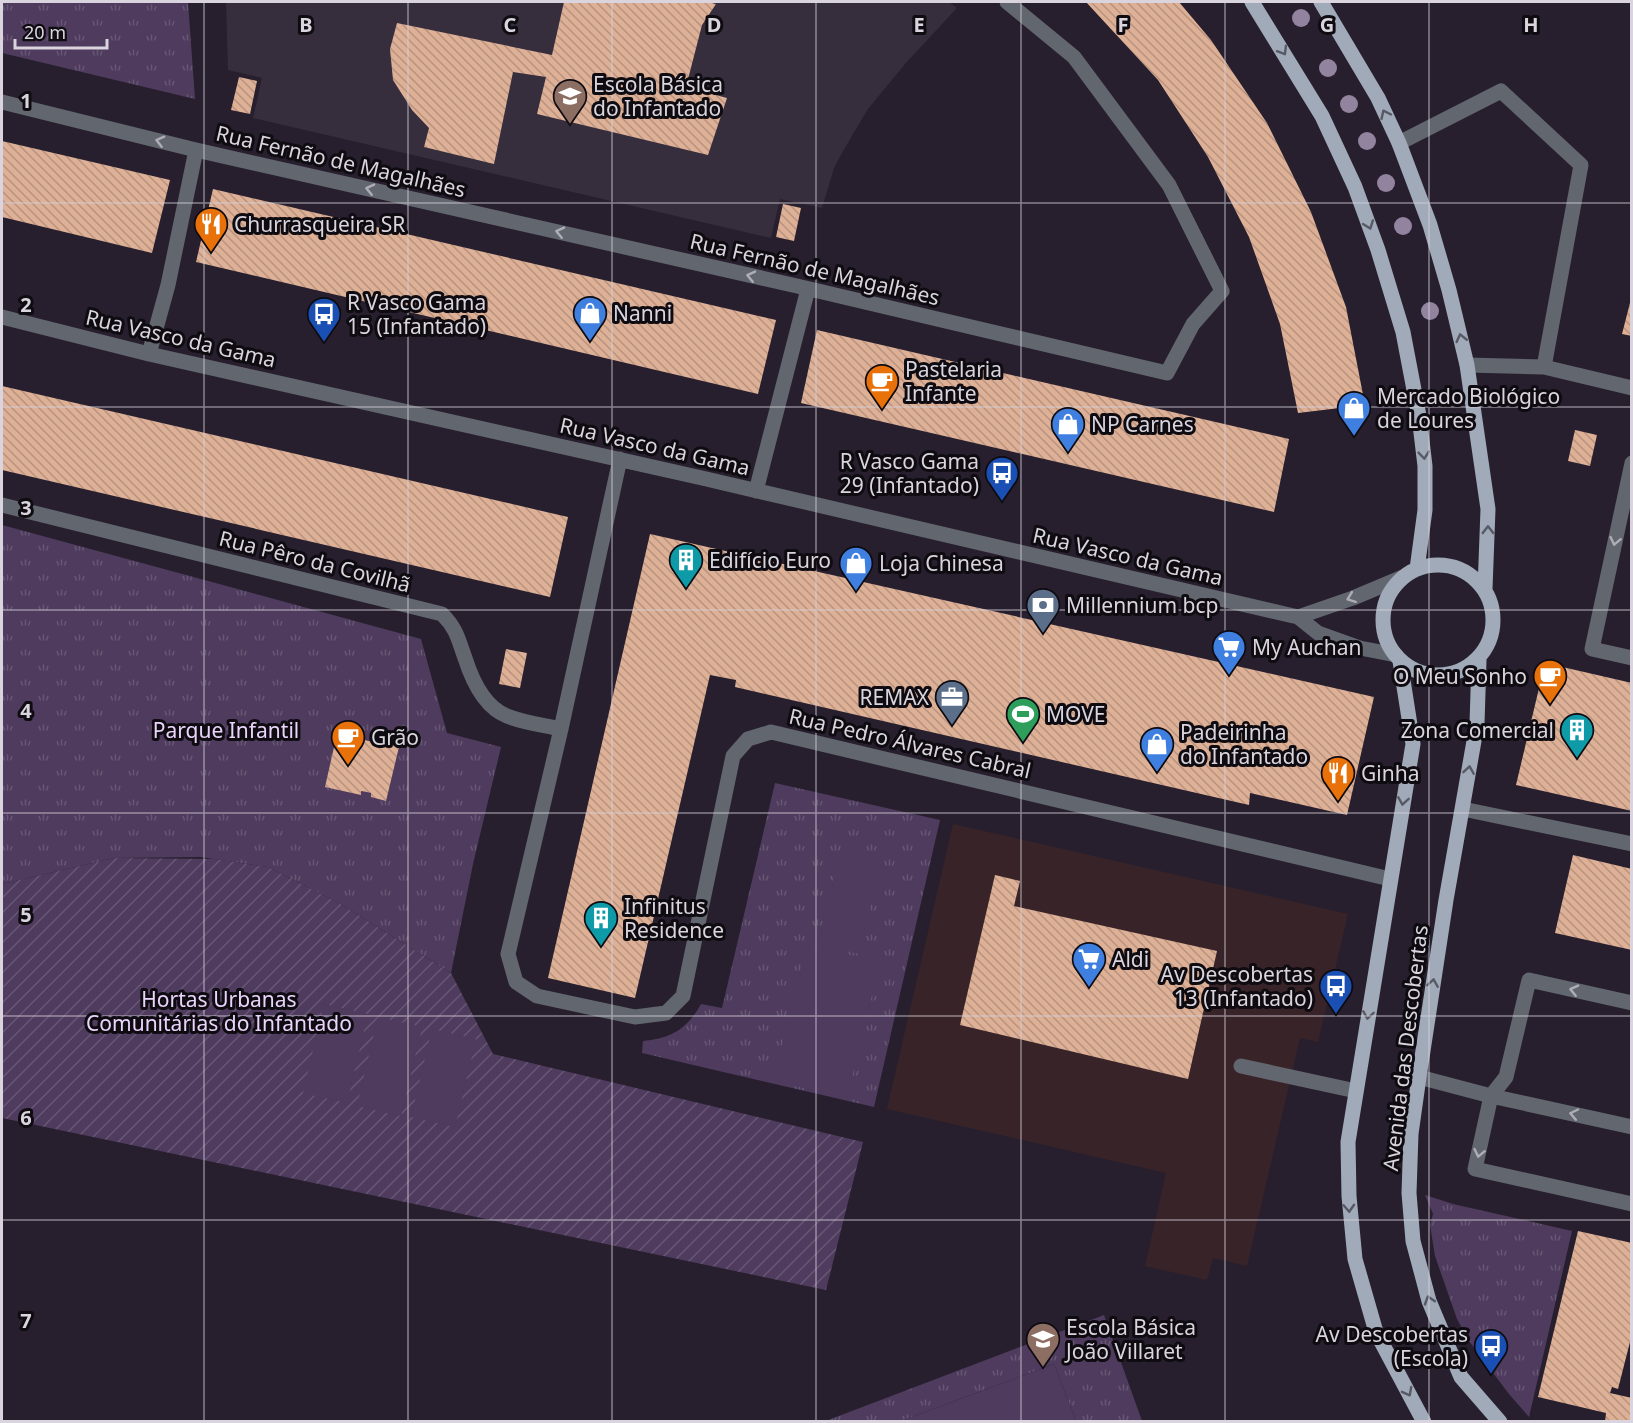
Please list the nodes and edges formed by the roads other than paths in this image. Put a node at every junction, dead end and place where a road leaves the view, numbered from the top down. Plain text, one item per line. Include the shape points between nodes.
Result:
1 (1007, 2) edge
2 (1252, 2) edge
3 (1321, 2) edge
4 (2, 102) edge
5 (1399, 143) junction
6 (196, 150) junction
7 (808, 289) junction
8 (2, 317) edge
9 (149, 354) junction
10 (1467, 364) junction
11 (1544, 367) junction
12 (1632, 388) edge
13 (620, 459) junction
14 (1632, 463) edge
15 (756, 491) junction
16 (2, 505) edge
17 (1417, 568) junction
18 (1404, 576) junction
19 (1485, 589) junction
20 (1298, 617) junction
21 (1398, 658) junction
22 (1632, 658) edge
23 (1479, 660) junction
24 (561, 729) junction
25 (1463, 809) junction
26 (1632, 844) edge
27 (1390, 879) junction
28 (1632, 1003) edge
29 (1241, 1066) dead end
30 (1419, 1077) junction
31 (1356, 1091) junction
32 (1491, 1096) junction
33 (1632, 1127) edge
34 (1632, 1204) edge
35 (1424, 1422) edge
36 (1500, 1422) edge

1 - 7 street, Rua Fernão de Magalhães via 1074,57 1169,185 1222,291 1193,324 1167,373
2 -> 17 main road via 1322,117 1350,177 1403,332 1425,466 1425,510
5 -> 3 main road via 1378,98
6 -> 4 street, Rua Fernão de Magalhães
10 -> 5 main road via 1430,225
5 - 11 street via 1501,91 1581,165
7 -> 6 street, Rua Fernão de Magalhães
6 - 9 street via 168,285
7 - 15 street
8 - 9 street, Rua Vasco da Gama
9 - 13 street, Rua Vasco da Gama
10 - 11 street
19 -> 10 main road via 1488,509
11 - 12 street
13 - 15 street, Rua Vasco da Gama
13 - 24 street, Rua Pedro Álvares Cabral
14 -> 22 street via 1592,649
15 - 20 street, Rua Vasco da Gama
16 - 24 street, Rua Pêro da Covilhã via 442,614 458,636 471,679 497,711
17 - 18 main road
17 - 19 main road via 1433,564 1454,566 1471,574
18 -> 20 street
18 - 21 main road via 1384,604 1382,623 1389,646
19 - 23 main road via 1494,626
20 - 21 street, Rua Vasco da Gama via 1318,633
21 - 23 main road via 1420,673 1439,676 1463,670
21 -> 27 main road, Avenida das Descobertas via 1413,744
25 -> 23 main road, Avenida das Descobertas via 1477,724
24 - 27 street, Rua Pedro Álvares Cabral via 508,954 516,982 537,996 635,1017 666,1013 683,996 733,756 748,739 771,732
25 - 26 street
30 -> 25 main road, Avenida das Descobertas
27 -> 31 main road, Avenida das Descobertas
28 -> 32 street via 1529,980 1506,1077
29 - 31 street
30 - 32 street
36 -> 30 main road, Avenida das Descobertas via 1461,1377 1429,1301 1413,1241 1409,1194 1411,1134
31 -> 35 main road, Avenida das Descobertas via 1348,1142 1355,1259 1376,1332
33 -> 32 street
32 -> 34 street via 1475,1169

